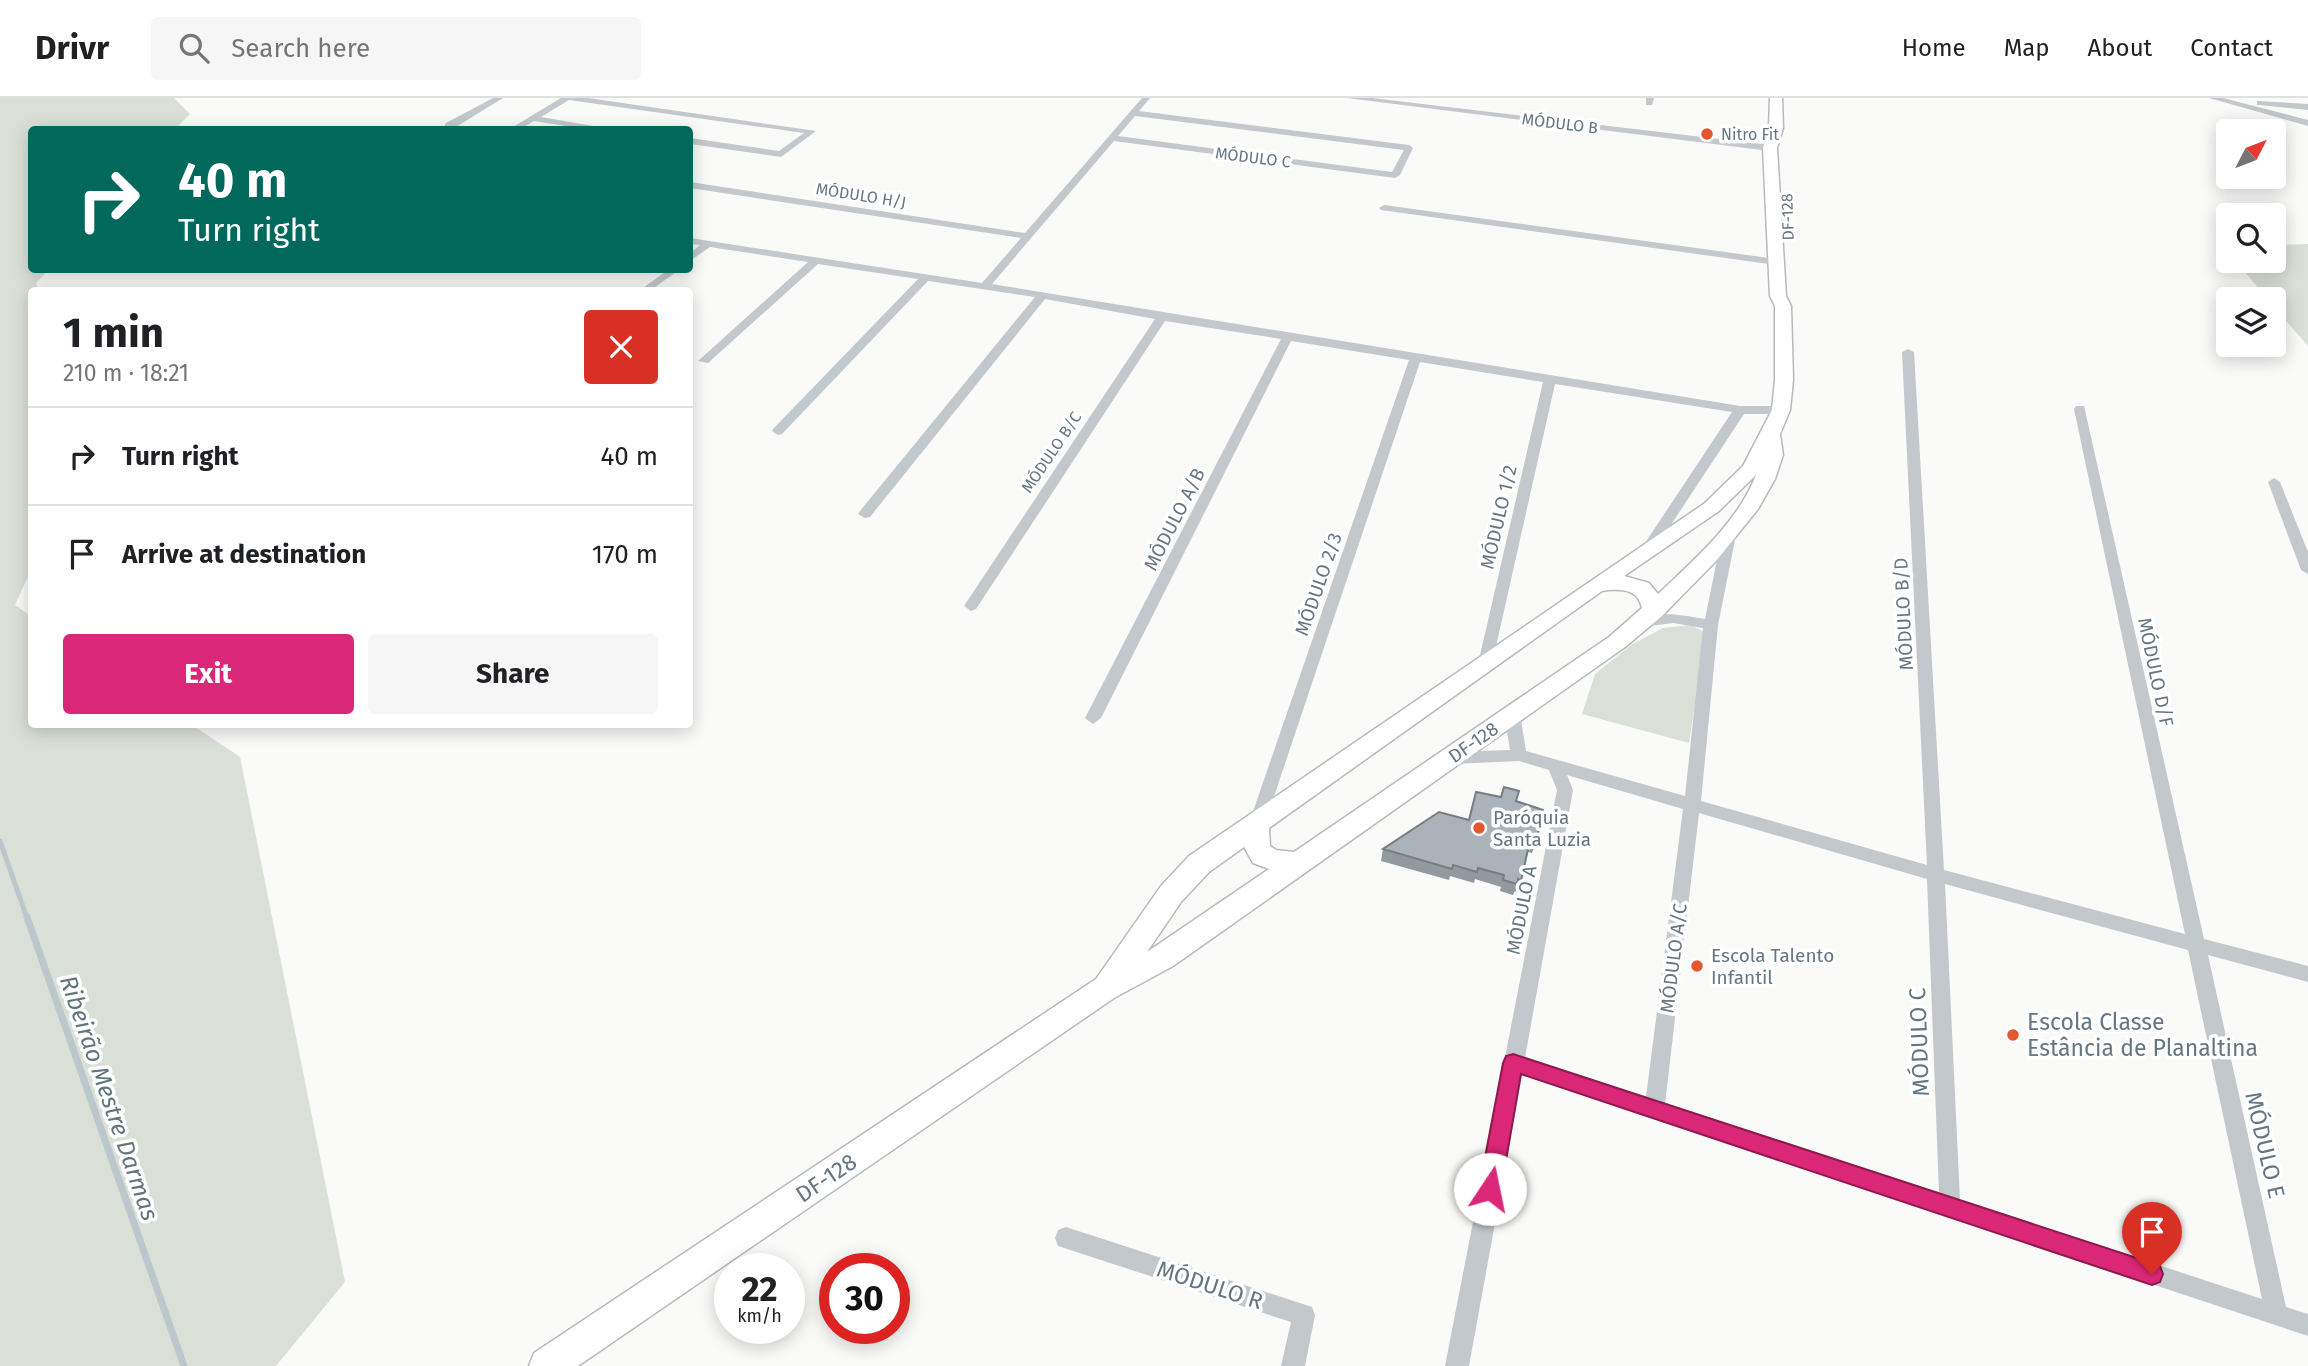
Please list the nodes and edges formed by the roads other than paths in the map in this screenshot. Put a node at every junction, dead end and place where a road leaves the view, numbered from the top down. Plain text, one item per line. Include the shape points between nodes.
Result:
1 (499, 98) edge
2 (568, 98) edge
3 (1146, 98) edge
4 (1351, 98) edge
5 (1776, 98) edge
6 (2213, 98) edge
7 (2223, 98) edge
8 (2308, 107) edge
9 (1134, 113) junction
10 (532, 118) junction
11 (2308, 123) edge
12 (450, 126) edge
13 (519, 126) edge
14 (585, 126) edge
15 (1112, 138) junction
16 (1776, 138) junction
17 (693, 141) edge
18 (693, 185) edge
19 (1384, 208) dead end
20 (1782, 228) junction
21 (1027, 236) junction
22 (693, 242) edge
23 (708, 244) junction
24 (693, 256) edge
25 (815, 261) junction
26 (1776, 262) junction
27 (670, 273) edge
28 (924, 279) junction
29 (649, 287) edge
30 (984, 287) junction
31 (1042, 295) junction
32 (1783, 306) junction
33 (1162, 317) junction
34 (1288, 337) junction
35 (1908, 352) dead end
36 (1416, 357) junction
37 (704, 361) dead end
38 (1550, 378) junction
39 (2080, 409) dead end
40 (1740, 410) junction
41 (1781, 410) junction
42 (778, 431) dead end
43 (1770, 434) junction
44 (2274, 482) dead end
45 (865, 514) dead end
46 (1729, 535) junction
47 (1648, 549) junction
48 (2308, 570) edge
49 (1599, 585) junction
50 (971, 606) dead end
51 (1648, 617) junction
52 (1711, 625) junction
53 (1485, 664) junction
54 (1512, 714) junction
55 (1093, 718) dead end
56 (1519, 755) junction
57 (1449, 758) junction
58 (1556, 766) junction
59 (1692, 806) junction
60 (1257, 823) junction
61 (1297, 863) junction
62 (1937, 875) junction
63 (2195, 944) junction
64 (2308, 974) edge
65 (1104, 989) junction
66 (1513, 1063) junction
67 (1654, 1111) junction
68 (1950, 1208) junction
69 (1066, 1238) dead end
70 (2277, 1315) junction
71 (2308, 1325) edge
72 (547, 1366) edge
73 (1293, 1366) edge
74 (1457, 1366) edge

1 - 12 street
2 - 10 street
2 - 17 street via 811,131 781,154
3 - 9 street
4 - 16 street, MÓDULO B
5 - 16 main road, DF-128 / DF-128
6 - 11 street
7 - 8 street
9 - 15 street
9 - 15 street, MÓDULO C via 1409,148 1395,175
10 - 13 street
10 - 14 street
15 - 21 street
16 - 20 main road, DF-128 / DF-128
18 - 21 street, MÓDULO H/J
19 - 26 street
20 - 26 main road, DF-128 / DF-128
20 - 32 main road, DF-128 / DF-128 via 1788,298
21 - 30 street
22 - 23 street
23 - 24 street
23 - 25 street
25 - 28 street
25 - 37 street
26 - 32 main road, DF-128 / DF-128
27 - 29 street
28 - 30 street
28 - 42 street
30 - 31 street
31 - 33 street
31 - 45 street
32 - 41 main road, DF-128 / DF-128
33 - 34 street
33 - 50 street, MÓDULO B/C
34 - 36 street
34 - 55 street, MÓDULO A/B
35 - 62 street, MÓDULO B/D
36 - 38 street
36 - 60 street, MÓDULO 2/3
38 - 40 street
38 - 53 street, MÓDULO 1/2
39 - 63 street, MÓDULO D/F
40 - 41 street
40 - 47 street
41 - 43 main road, DF-128 / DF-128
43 - 46 main road, DF-128 / DF-128 via 1774,453 1766,479
43 - 47 main road, DF-128 / DF-128 via 1752,468 1732,490
44 - 48 street
46 - 51 main road, DF-128 / DF-128
46 - 52 street
47 - 49 main road, DF-128 / DF-128
49 - 51 main road via 1639,585 1649,594
49 - 53 main road, DF-128 / DF-128
51 - 52 street
51 - 54 main road, DF-128 / DF-128
52 - 59 street
53 - 60 main road, DF-128 / DF-128
54 - 56 street
54 - 57 main road, DF-128 / DF-128
56 - 57 street
56 - 58 street
57 - 61 main road, DF-128 / DF-128
58 - 59 street
58 - 66 street, MÓDULO A via 1565,790
59 - 62 street
59 - 67 street, MÓDULO A/C
60 - 61 main road via 1255,849 1276,862
60 - 65 main road, DF-128 / DF-128 via 1188,875
61 - 65 main road, DF-128 / DF-128 via 1163,957
62 - 63 street
62 - 68 street, MÓDULO C
63 - 64 street
63 - 70 street, MÓDULO E
65 - 72 main road, DF-128 / DF-128
66 - 67 street
66 - 74 street
67 - 68 street
68 - 70 street
69 - 73 street, MÓDULO R via 1304,1315
70 - 71 street

